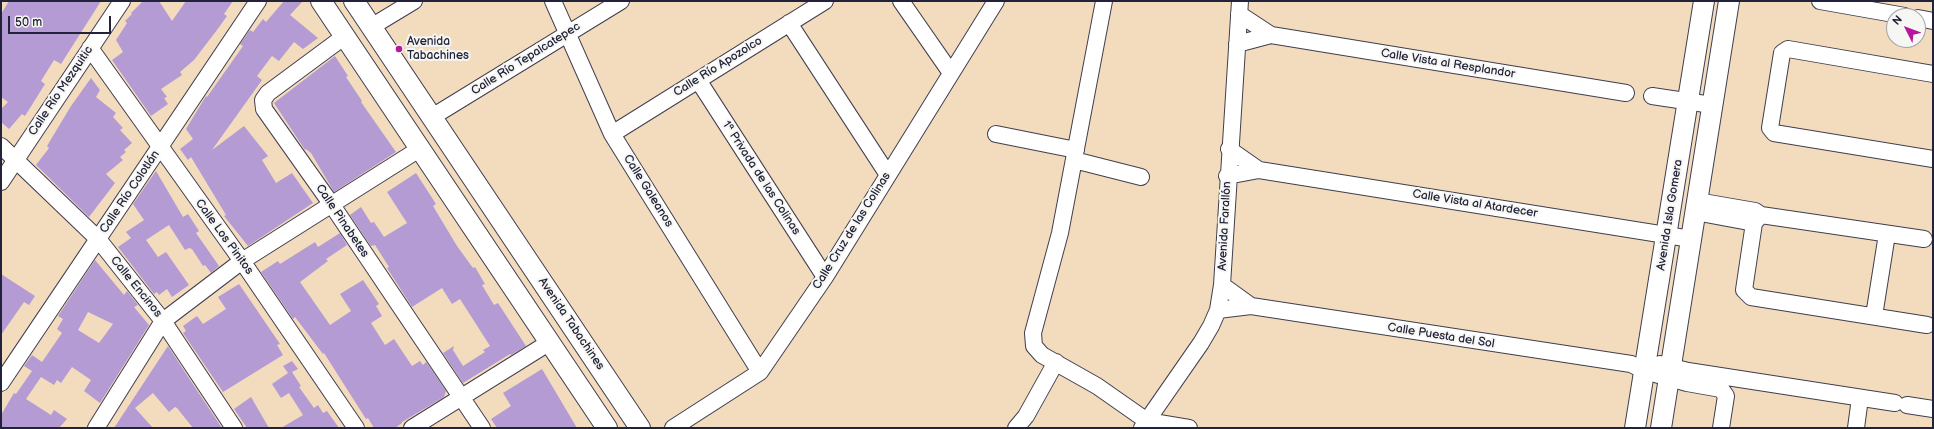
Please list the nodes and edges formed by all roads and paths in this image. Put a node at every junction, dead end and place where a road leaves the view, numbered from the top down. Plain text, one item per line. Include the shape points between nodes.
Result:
1 (122, 1) edge
2 (258, 1) edge
3 (321, 1) edge
4 (354, 1) edge
5 (414, 1) edge
6 (553, 1) edge
7 (621, 1) edge
8 (825, 1) edge
9 (901, 1) edge
10 (996, 1) edge
11 (1104, 1) edge
12 (1704, 1) edge
13 (1729, 1) edge
14 (1820, 1) edge
15 (1240, 8) edge
16 (1886, 13) edge
17 (789, 23) junction
18 (371, 27) junction
19 (568, 34) junction
20 (1271, 35) junction
21 (345, 36) junction
22 (1237, 44) junction
23 (90, 48) junction
24 (951, 73) junction
25 (1933, 74) edge
26 (698, 80) junction
27 (1626, 93) dead end
28 (1652, 96) dead end
29 (1688, 101) junction
30 (1712, 105) junction
31 (432, 117) junction
32 (612, 134) junction
33 (996, 134) dead end
34 (1, 146) edge
35 (160, 148) junction
36 (421, 148) junction
37 (1229, 149) junction
38 (1075, 155) junction
39 (1933, 159) edge
40 (15, 160) junction
41 (1259, 170) junction
42 (888, 175) junction
43 (1227, 176) junction
44 (1141, 177) dead end
45 (1, 182) edge
46 (332, 205) junction
47 (1696, 207) junction
48 (1757, 216) junction
49 (1887, 234) junction
50 (1667, 235) junction
51 (98, 239) junction
52 (1691, 239) junction
53 (1924, 239) dead end
54 (242, 261) junction
55 (825, 276) junction
56 (1222, 285) junction
57 (1251, 306) junction
58 (1218, 310) junction
59 (1874, 316) junction
60 (163, 321) junction
61 (1927, 325) dead end
62 (550, 342) junction
63 (1056, 362) junction
64 (1640, 365) junction
65 (760, 372) junction
66 (1670, 372) junction
67 (1, 383) edge
68 (461, 397) junction
69 (1860, 398) junction
70 (1933, 409) edge
71 (1144, 425) edge
72 (96, 428) edge
73 (234, 428) edge
74 (356, 428) edge
75 (412, 428) edge
76 (482, 428) edge
77 (607, 428) edge
78 (640, 428) edge
79 (674, 428) edge
80 (1016, 428) edge
81 (1189, 428) edge
82 (1636, 428) edge
83 (1661, 428) edge
84 (1721, 428) edge
85 (1856, 428) edge

1 - 23 street, Calle Río Mezquitic
2 - 35 street, Calle Río Colotlán
3 - 21 street
4 - 18 street, Avenida Tabachines
5 - 18 street
6 - 19 street, Calle Galeanos
7 - 19 street, Calle Río Tepalcatepec
8 - 17 street, Calle Río Apozolco
9 - 24 street
10 - 24 street, Calle Cruz de las Colinas
11 - 38 street
12 - 29 street, Avenida Isla Gomera
13 - 30 street, Avenida Isla Gomera
14 - 16 street
15 - 20 street, Calle Vista al Resplandor
15 - 22 street, Avenida Farallón
17 - 26 street, Calle Río Apozolco
17 - 42 street
18 - 31 street, Avenida Tabachines
19 - 31 street, Calle Río Tepalcatepec
19 - 32 street, Calle Galeanos
20 - 22 street, Calle Vista al Resplandor
20 - 27 street, Calle Vista al Resplandor
21 - 36 street
21 - 46 street, Calle Pinabetes via 268,93 263,100 264,109
22 - 37 street, Avenida Farallón
23 - 35 street, Calle Los Pinitos
23 - 40 street, Calle Río Mezquitic
24 - 42 street, Calle Cruz de las Colinas
25 - 39 street via 1788,49 1782,53 1770,128 1774,133
26 - 32 street, Calle Río Apozolco
26 - 55 street, 1ª Privada de las Colinas
28 - 29 street
29 - 30 street
29 - 50 street, Avenida Isla Gomera
30 - 47 street, Avenida Isla Gomera
31 - 78 street, Avenida Tabachines
32 - 65 street, Calle Galeanos
33 - 38 street
34 - 40 street, Calle Encinos
35 - 51 street, Calle Río Colotlán
35 - 54 street, Calle Los Pinitos
36 - 46 street
36 - 62 street
37 - 41 street, Calle Vista al Atardecer
37 - 43 street, Avenida Farallón
38 - 44 street
38 - 63 street via 1060,233 1033,333 1034,346 1042,355
40 - 45 street, Calle Río Mezquitic
40 - 51 street, Calle Encinos
41 - 43 street, Calle Vista al Atardecer
41 - 50 street, Calle Vista al Atardecer
42 - 55 street, Calle Cruz de las Colinas
43 - 56 street, Avenida Farallón
46 - 54 street
46 - 68 street, Calle Pinabetes
47 - 48 street
47 - 52 street, Avenida Isla Gomera
48 - 49 street
48 - 59 street via 1744,290 1746,294 1750,297
49 - 53 street
49 - 59 street
50 - 52 street, Calle Vista al Atardecer
50 - 64 street, Avenida Isla Gomera
51 - 60 street, Calle Encinos
51 - 67 street, Calle Río Colotlán
52 - 66 street, Avenida Isla Gomera
54 - 60 street
54 - 74 street, Calle Los Pinitos
55 - 65 street, Calle Cruz de las Colinas
56 - 57 street, Calle Puesta del Sol
56 - 58 street, Avenida Farallón
57 - 58 street, Calle Puesta del Sol
57 - 64 street, Calle Puesta del Sol
58 - 71 street, Avenida Farallón via 1201,343
59 - 61 street
60 - 72 street
60 - 73 street, Calle Encinos
62 - 68 street
62 - 77 street
63 - 71 street via 1096,386
63 - 80 street via 1026,416
64 - 66 street, Calle Puesta del Sol
64 - 82 street, Avenida Isla Gomera
65 - 79 street, Calle Cruz de las Colinas
66 - 69 street
66 - 83 street, Avenida Isla Gomera
66 - 84 street via 1687,383 1721,389 1726,396
68 - 75 street
68 - 76 street, Calle Pinabetes
69 - 70 street
69 - 85 street
71 - 81 street

